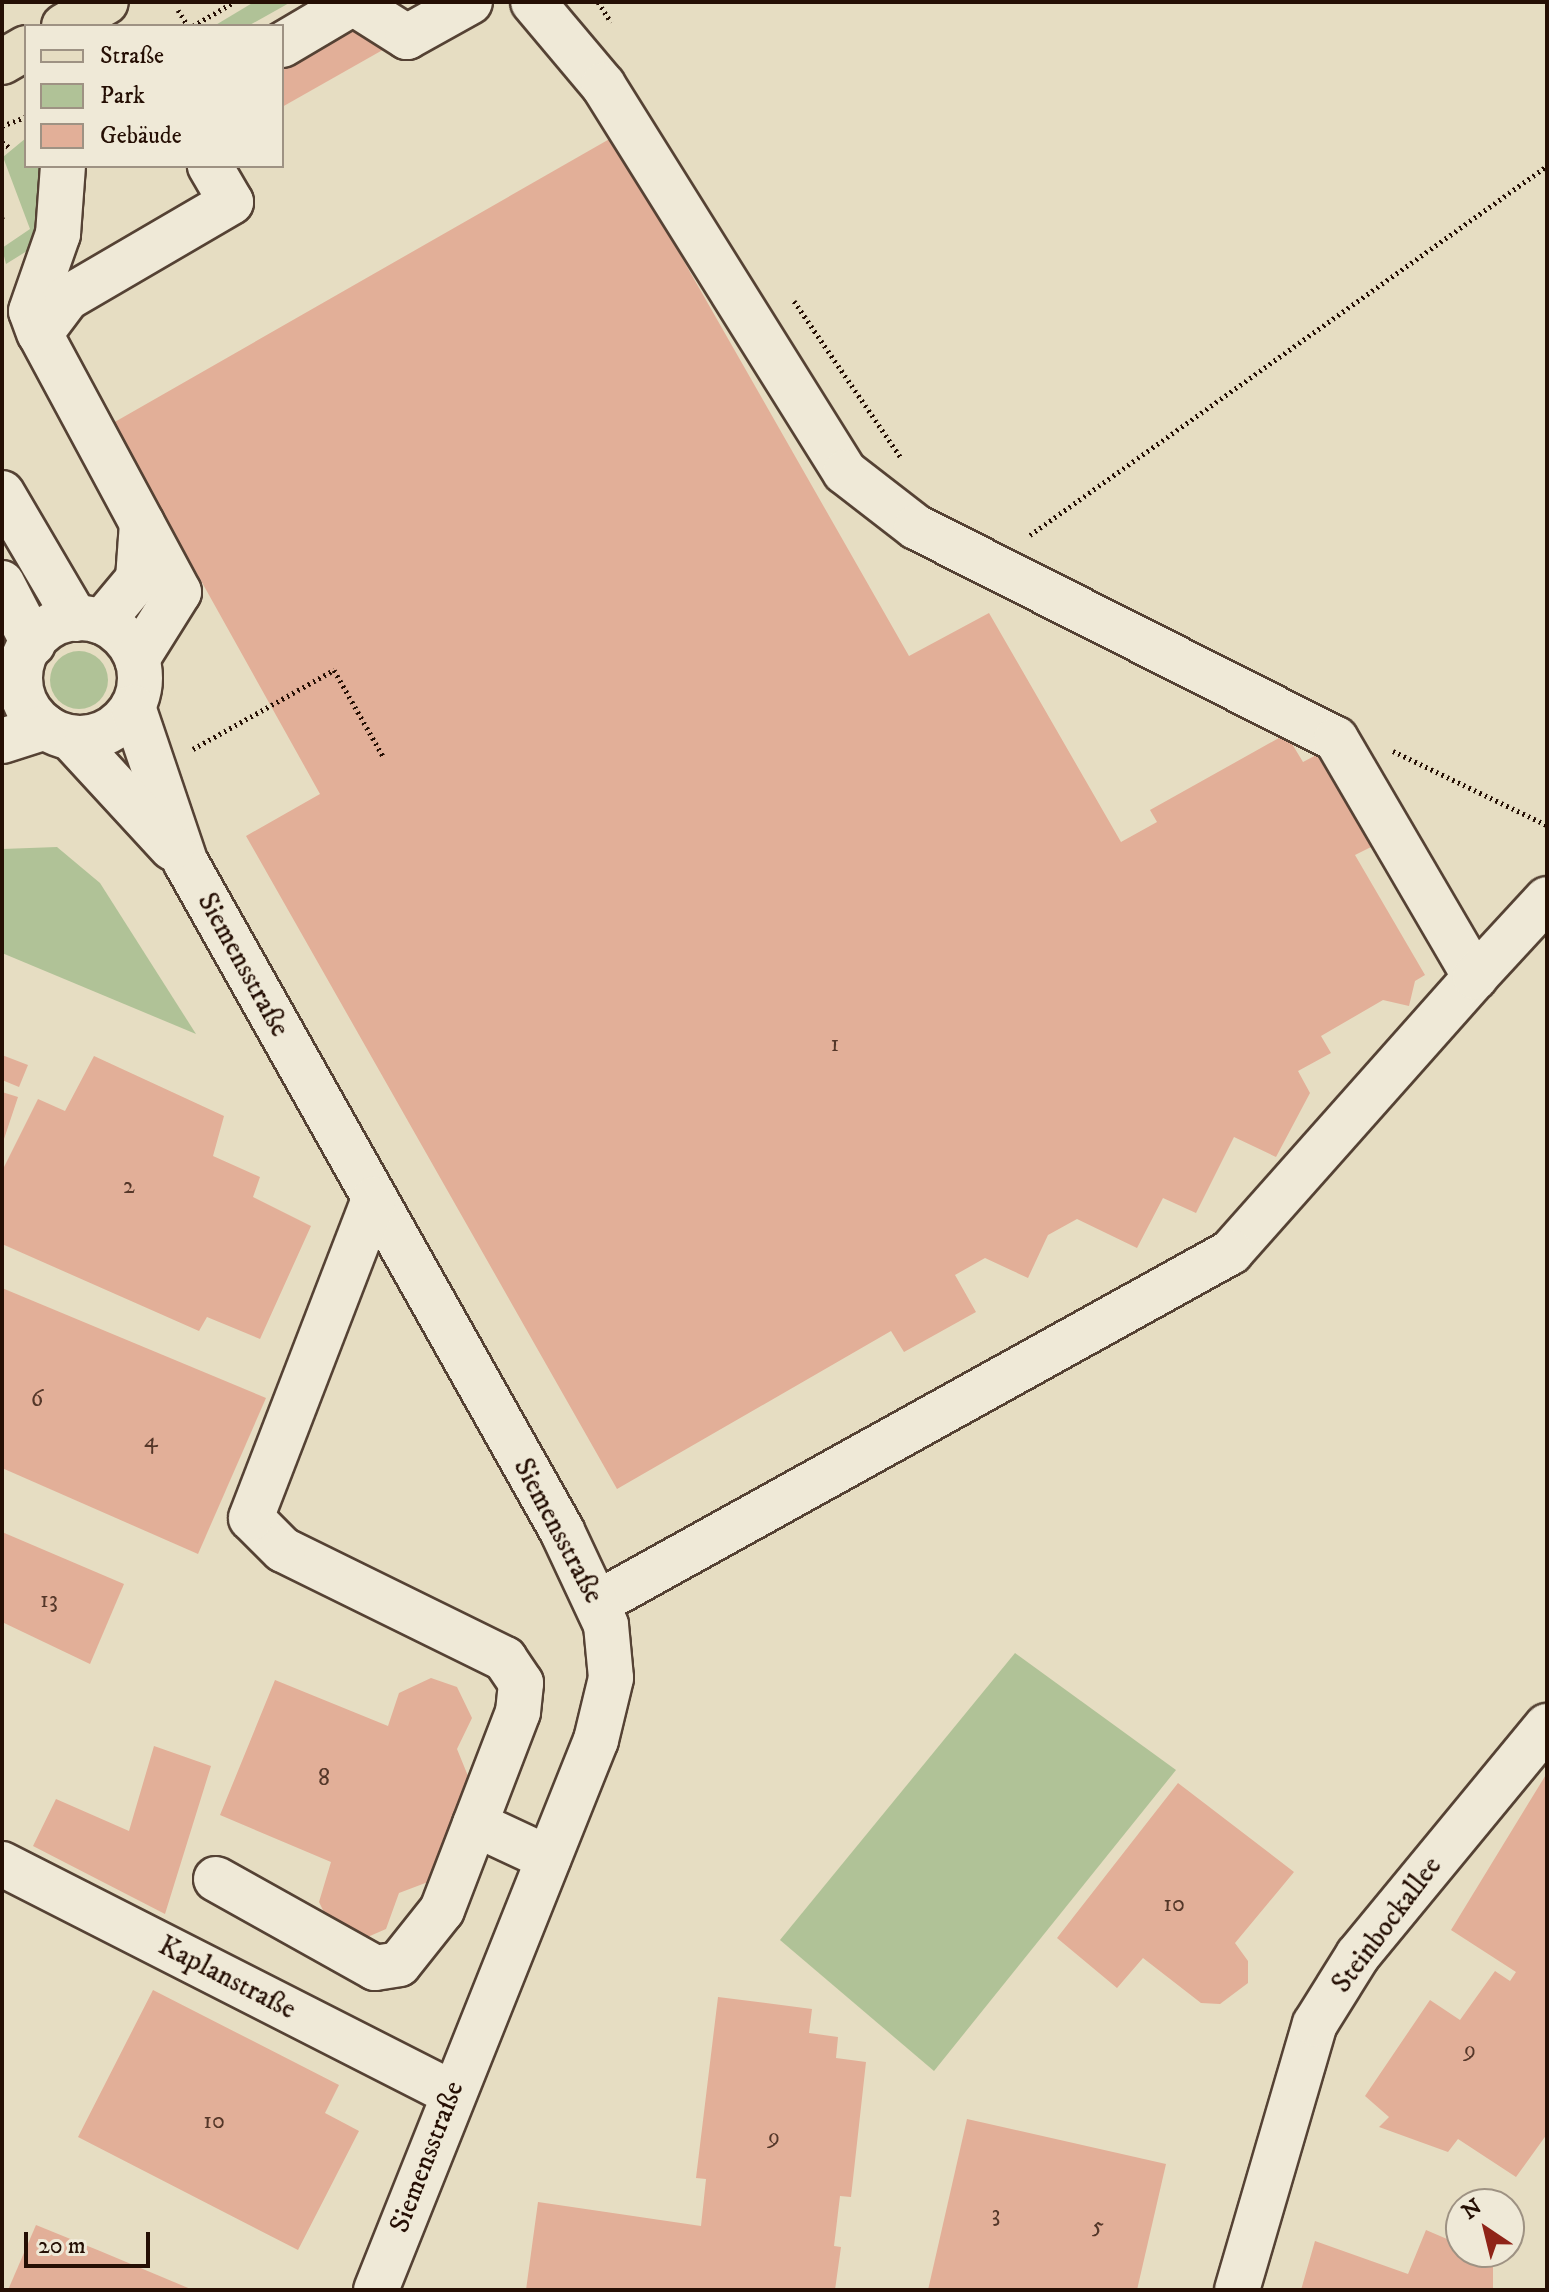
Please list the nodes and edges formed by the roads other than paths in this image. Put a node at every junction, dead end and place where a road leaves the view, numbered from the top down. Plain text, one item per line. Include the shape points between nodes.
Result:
1 (106, 2) edge
2 (470, 2) edge
3 (533, 2) edge
4 (68, 24) edge
5 (284, 44) edge
6 (24, 49) edge
7 (2, 62) edge
8 (63, 168) edge
9 (220, 184) edge
10 (40, 334) junction
11 (2, 493) edge
12 (142, 523) junction
13 (2, 583) edge
14 (89, 621) junction
15 (137, 659) junction
16 (19, 667) edge
17 (133, 707) junction
18 (58, 732) junction
19 (2, 741) edge
20 (185, 861) junction
21 (1547, 899) edge
22 (1475, 977) junction
23 (374, 1199) junction
24 (599, 1602) junction
25 (1547, 1726) edge
26 (475, 1824) junction
27 (548, 1858) junction
28 (2, 1864) edge
29 (216, 1879) dead end
30 (452, 2093) junction
31 (376, 2290) edge
32 (1237, 2290) edge

1 - 4 main road
2 - 5 street via 407,37 353,3
3 - 22 street via 603,85 845,472 916,527 1336,739
6 - 7 main road
8 - 10 street via 58,234 31,311
9 - 10 street via 67,298
10 - 12 street
11 - 14 street
12 - 14 street via 138,579
12 - 15 street via 179,592
13 - 16 street
14 - 15 street
14 - 16 street via 50,627
15 - 17 street
16 - 18 street via 26,704
17 - 18 street via 109,731
17 - 20 street, Siemensstraße
18 - 19 street
18 - 20 street, Siemensstraße
20 - 23 street, Siemensstraße
21 - 22 street
22 - 24 street via 1231,1252
23 - 24 street, Siemensstraße
23 - 26 street via 251,1518 283,1550 505,1659 521,1683 518,1712
24 - 27 street, Siemensstraße via 611,1678 596,1740
25 - 32 street, Steinbockallee via 1358,1955 1315,2024
26 - 27 street
26 - 29 street via 442,1910 399,1964 375,1968
27 - 30 street, Siemensstraße
28 - 30 street, Kaplanstraße
30 - 31 street, Siemensstraße

